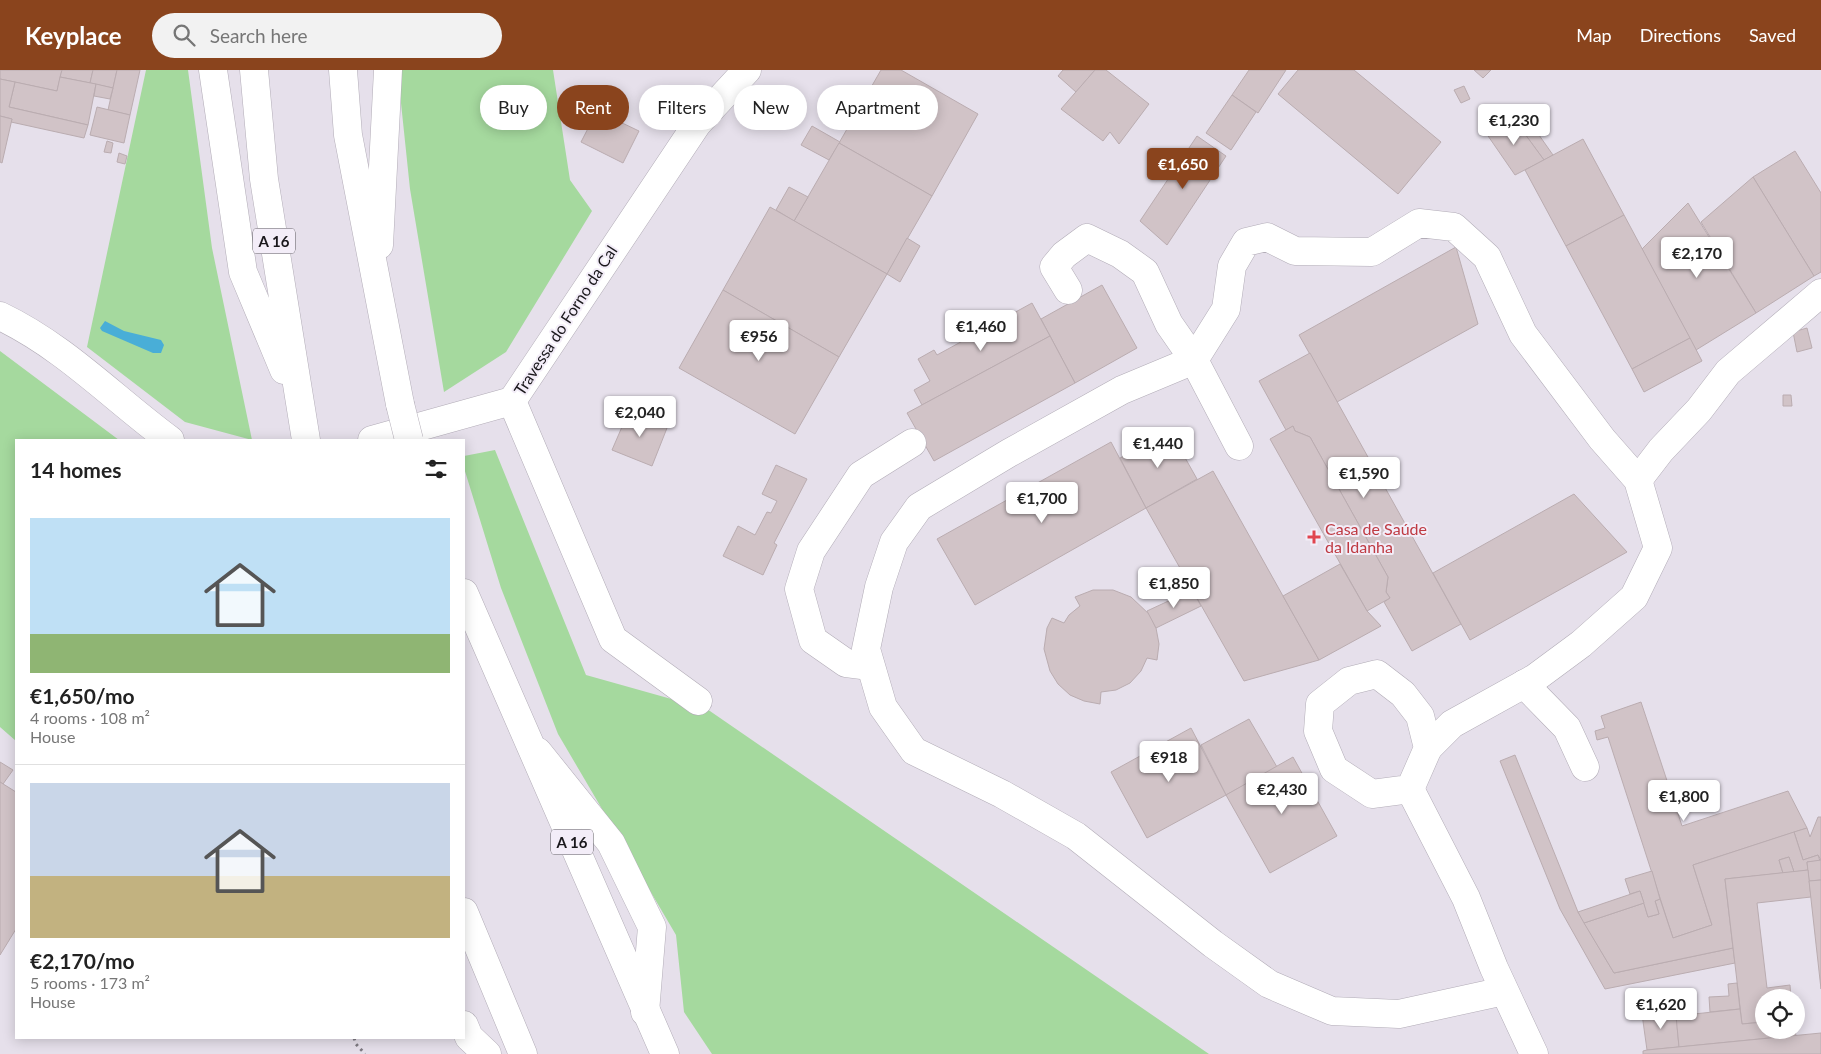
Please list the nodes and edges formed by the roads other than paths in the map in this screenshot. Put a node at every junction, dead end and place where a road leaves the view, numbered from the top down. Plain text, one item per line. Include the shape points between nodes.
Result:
1 (213, 70) edge
2 (254, 70) edge
3 (343, 70) edge
4 (388, 70) edge
5 (747, 70) edge
6 (1068, 290) dead end
7 (1821, 293) edge
8 (377, 294) junction
9 (0, 316) edge
10 (1194, 360) junction
11 (512, 401) junction
12 (304, 427) edge
13 (169, 439) edge
14 (376, 439) edge
15 (409, 439) edge
16 (912, 443) dead end
17 (1240, 446) dead end
18 (1638, 480) junction
19 (465, 595) edge
20 (870, 666) junction
21 (1524, 684) junction
22 (698, 701) dead end
23 (526, 738) junction
24 (1428, 748) junction
25 (1585, 767) dead end
26 (1410, 789) junction
27 (465, 914) edge
28 (1504, 991) junction
29 (465, 1027) edge
30 (659, 1039) edge
31 (487, 1054) edge
32 (523, 1054) edge
33 (1534, 1054) edge

1 - 12 main road via 243,272
2 - 12 main road, A 16 via 264,179
3 - 8 main road via 348,135
4 - 8 main road
5 - 11 main road, Travessa do Forno da Cal via 697,124
6 - 10 main road via 1054,267 1087,238 1120,254 1145,272 1169,324
7 - 18 main road via 1728,372
8 - 15 main road, bridge
9 - 13 main road via 24,328 80,366
10 - 17 main road
10 - 18 main road via 1226,309 1232,266 1246,242 1267,237 1295,251 1372,252 1419,223 1454,227 1487,257 1523,334
10 - 20 main road via 1122,390 920,507 894,542 879,587 866,649
11 - 14 main road
11 - 22 main road, Travessa do Forno da Cal via 613,639
16 - 20 main road via 861,475 811,551 799,589 813,640 846,663
18 - 21 main road via 1658,548 1634,597 1581,644
19 - 23 main road, A 16
20 - 28 main road via 882,707 914,751 1002,794 1076,836 1213,944 1270,984 1332,1011 1399,1014
21 - 24 main road via 1452,724
21 - 25 main road via 1567,728
23 - 30 main road, A 16
23 - 30 main road via 611,843 652,927
24 - 26 main road
24 - 26 main road via 1420,716 1403,694 1377,674 1349,681 1320,704 1318,731 1334,769 1372,794
26 - 28 main road via 1466,898
27 - 32 main road
28 - 33 main road
29 - 31 main road via 469,1037

